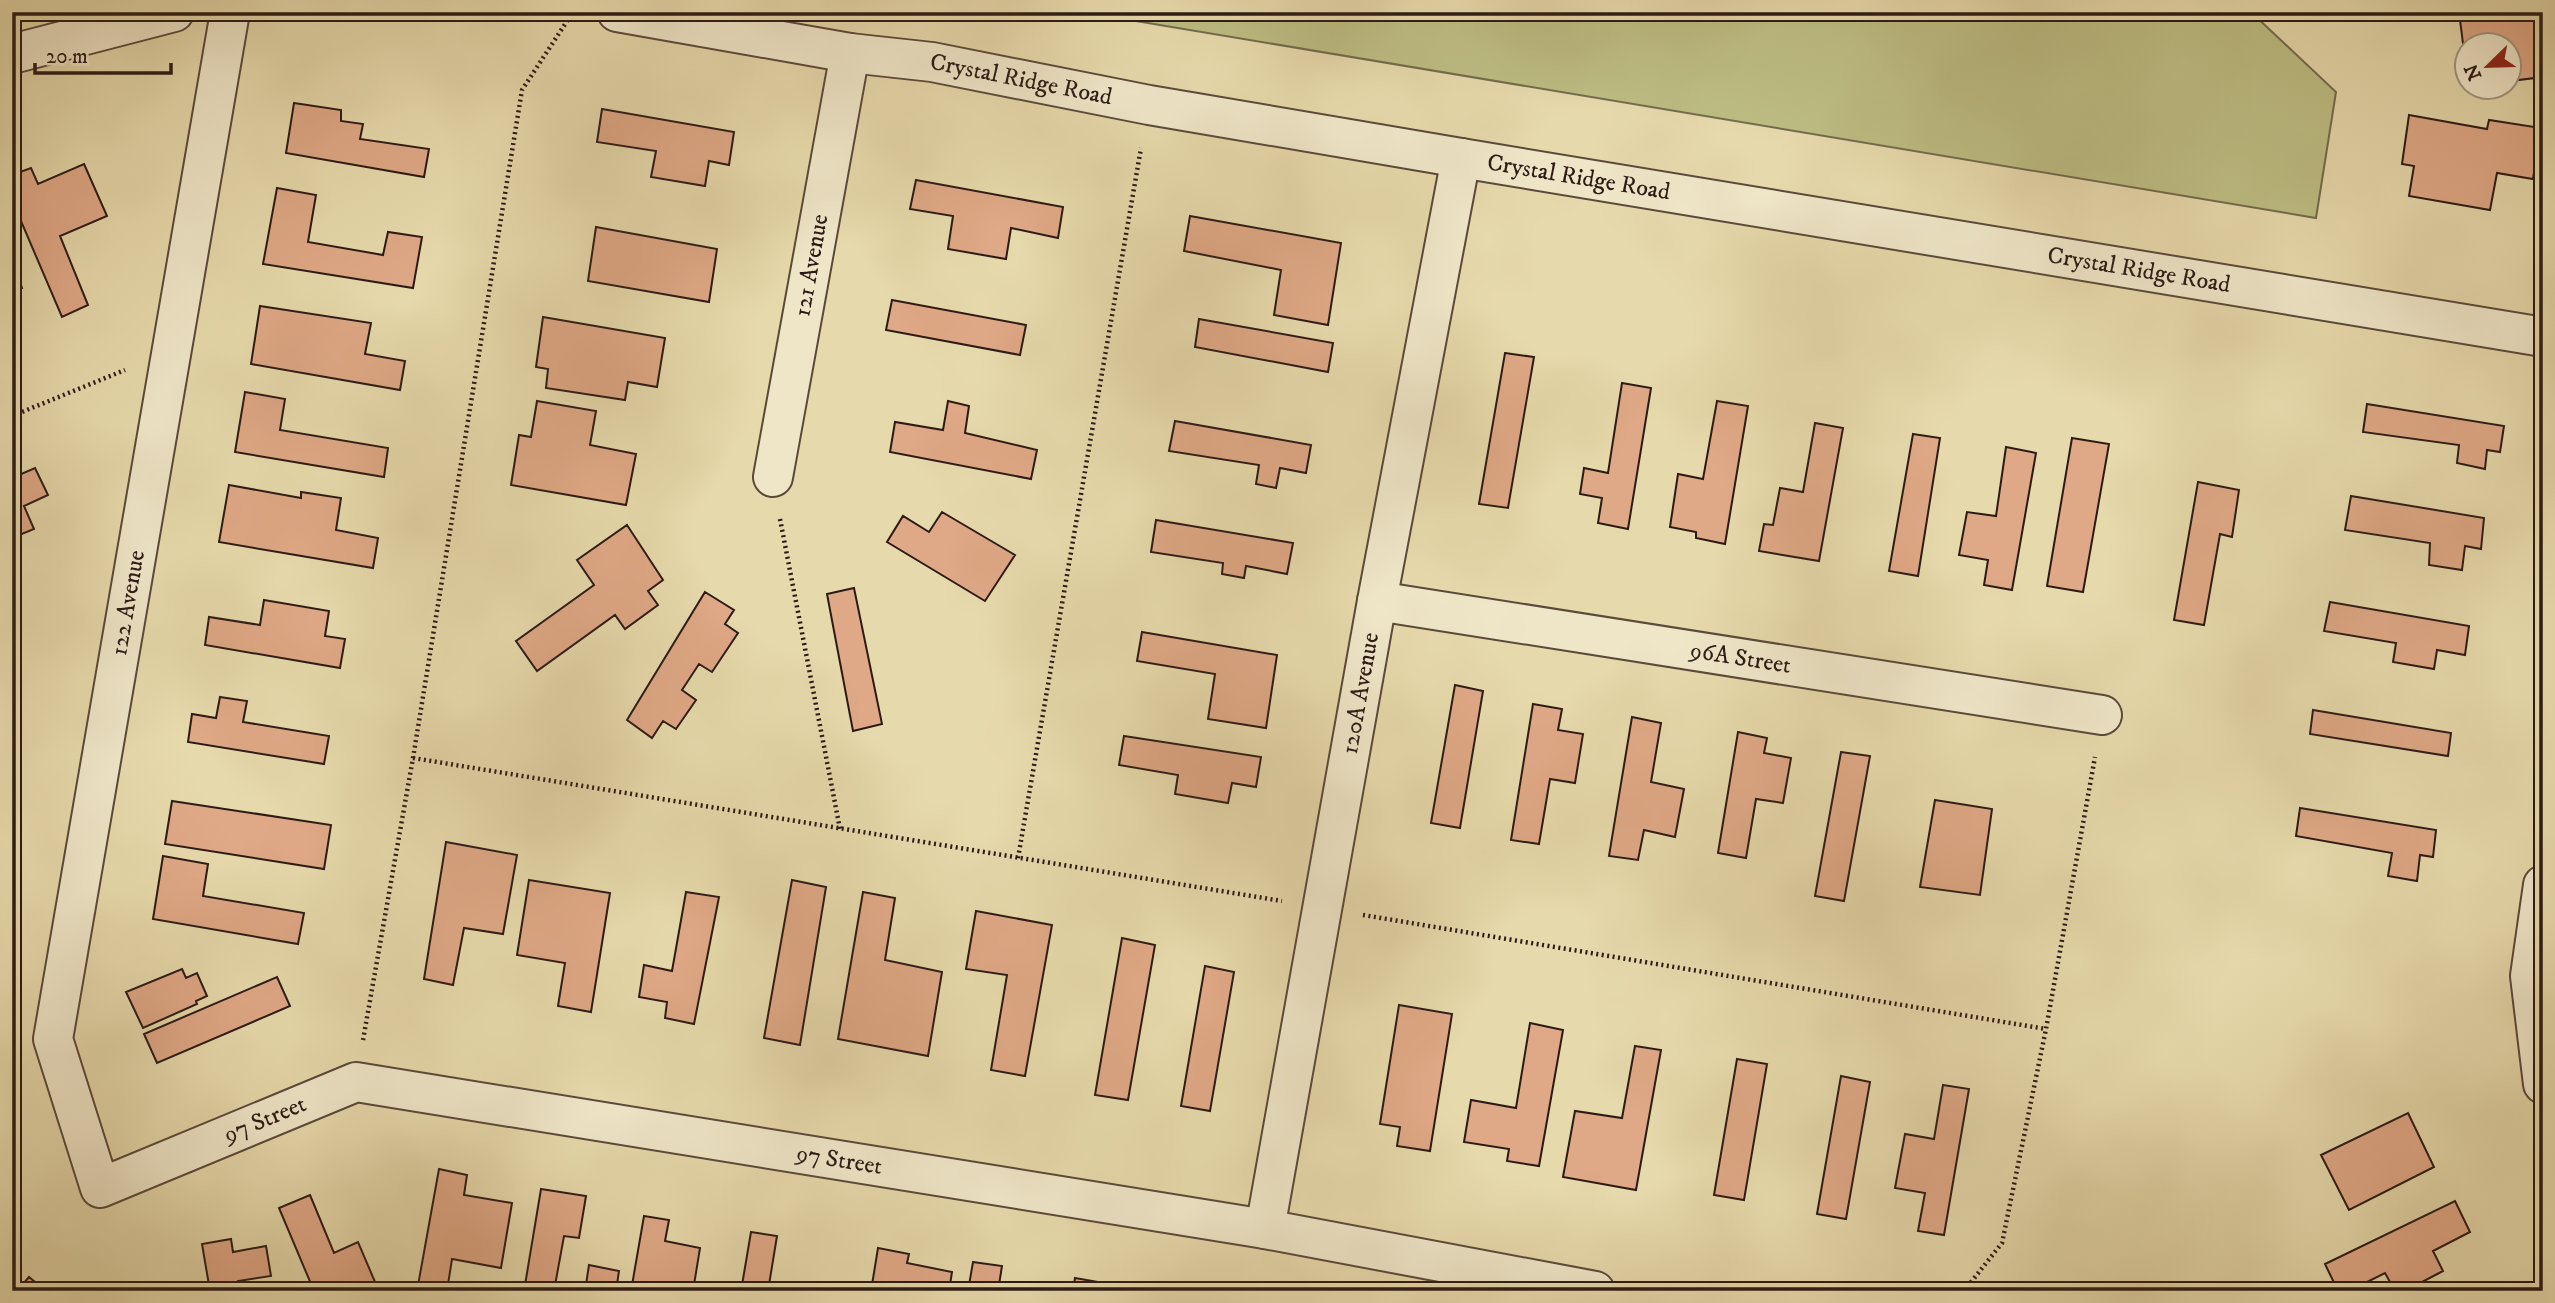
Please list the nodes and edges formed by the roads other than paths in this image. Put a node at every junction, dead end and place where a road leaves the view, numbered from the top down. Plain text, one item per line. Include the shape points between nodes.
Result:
1 (174, 12) edge
2 (230, 12) edge
3 (617, 12) edge
4 (850, 53) junction
5 (12, 54) edge
6 (1461, 158) junction
7 (2543, 337) edge
8 (773, 477) road end
9 (1377, 601) junction
10 (2102, 715) dead end
11 (2543, 885) edge
12 (2543, 1084) edge
13 (100, 1188) joint
14 (1265, 1229) junction
15 (1595, 1291) edge

1 - 5 street
2 - 13 street, 122 Avenue via 53,1039
3 - 4 street, Crystal Ridge Road
4 - 6 street, Crystal Ridge Road via 932,62 1149,105
4 - 8 street, 121 Avenue
6 - 7 street, Crystal Ridge Road
6 - 9 street, 120A Avenue
9 - 10 street, 96A Street
9 - 14 street, 120A Avenue
11 - 12 street via 2530,976
13 - 14 street, 97 Street via 356,1082
14 - 15 street, 97 Street

